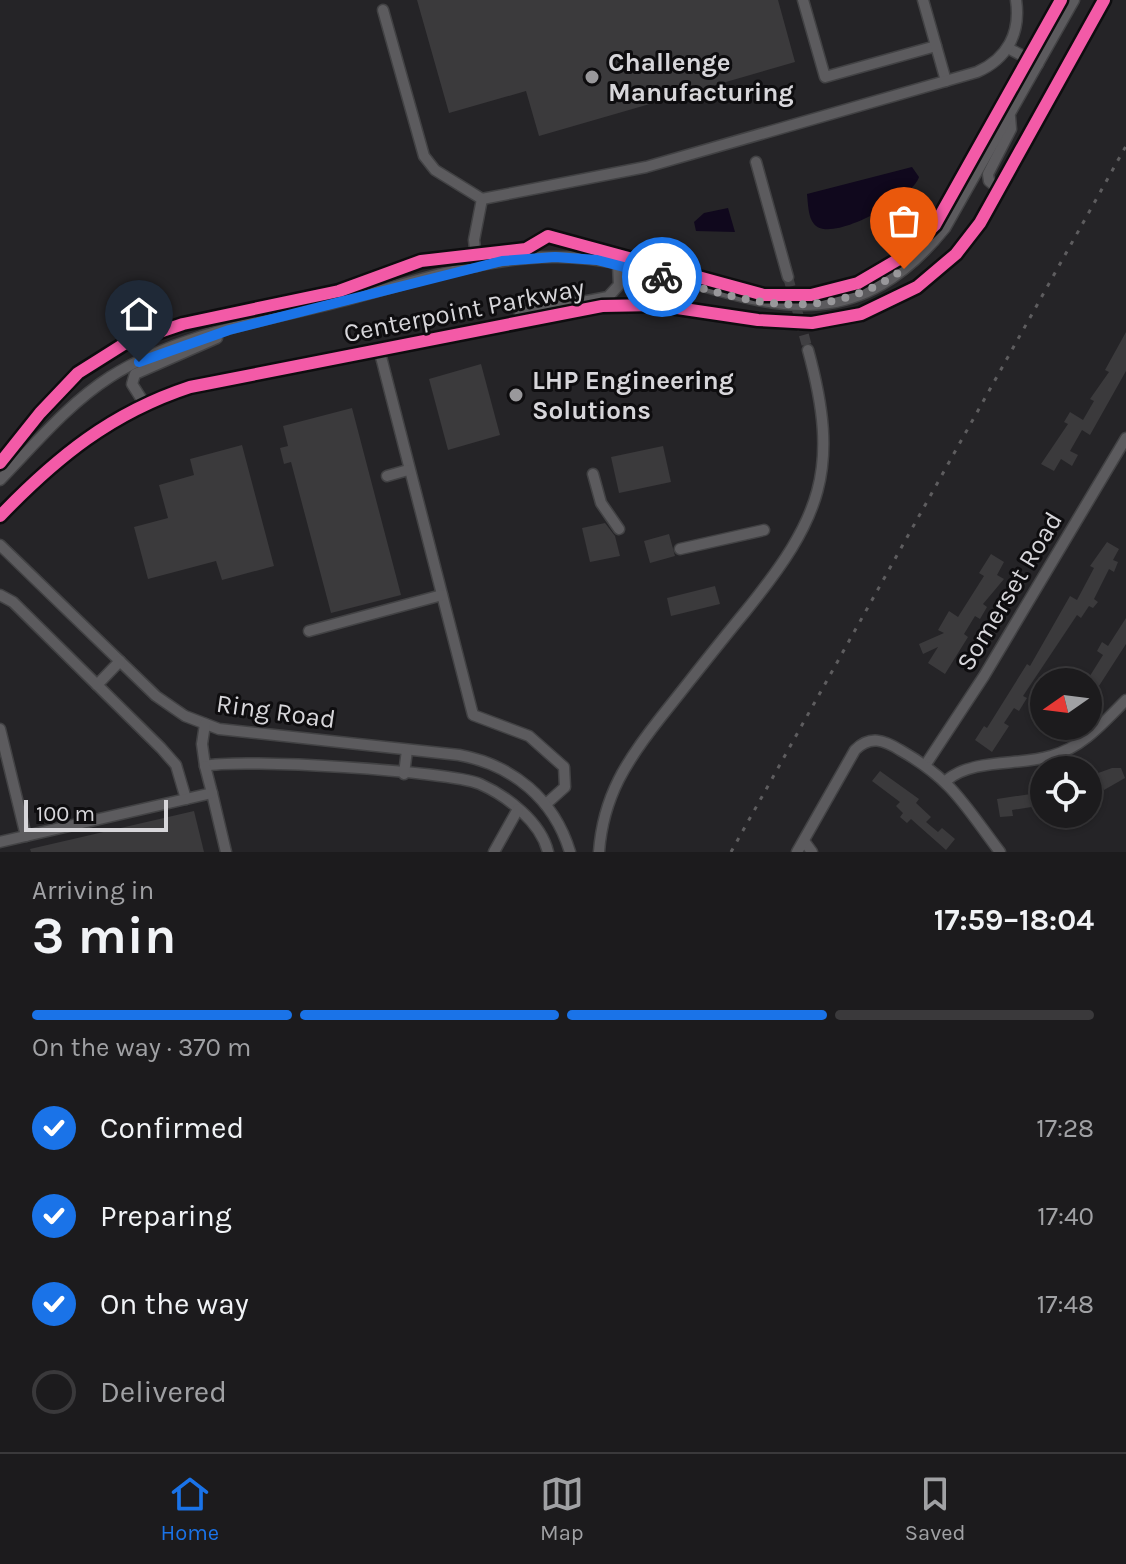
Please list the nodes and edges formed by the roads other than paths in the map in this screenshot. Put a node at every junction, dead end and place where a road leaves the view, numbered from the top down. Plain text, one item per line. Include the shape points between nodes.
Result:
1 (803, 0) edge
2 (923, 0) edge
3 (1016, 0) edge
4 (1074, 0) edge
5 (1104, 0) edge
6 (383, 10) dead end
7 (936, 46) junction
8 (1008, 48) junction
9 (1038, 64) junction
10 (946, 81) junction
11 (1010, 115) junction
12 (756, 162) dead end
13 (999, 189) junction
14 (482, 199) junction
15 (618, 265) junction
16 (477, 266) junction
17 (788, 277) tunnel mouth
18 (229, 330) junction
19 (473, 330) junction
20 (379, 349) junction
21 (808, 350) tunnel mouth
22 (144, 403) junction
23 (1126, 438) edge
24 (408, 470) junction
25 (593, 474) dead end
26 (387, 476) dead end
27 (0, 480) edge
28 (0, 516) edge
29 (619, 529) dead end
30 (764, 530) dead end
31 (0, 545) edge
32 (680, 549) dead end
33 (0, 595) edge
34 (442, 595) junction
35 (309, 631) dead end
36 (120, 661) junction
37 (97, 685) junction
38 (1126, 700) edge
39 (205, 724) junction
40 (0, 729) edge
41 (407, 750) junction
42 (926, 764) junction
43 (205, 766) junction
44 (404, 774) junction
45 (947, 780) junction
46 (212, 793) junction
47 (186, 799) junction
48 (546, 804) junction
49 (518, 809) junction
50 (26, 836) junction
51 (804, 841) junction
52 (0, 842) edge
53 (226, 852) edge
54 (494, 852) edge
55 (548, 852) edge
56 (570, 852) edge
57 (599, 852) edge
58 (797, 852) edge
59 (812, 852) edge
60 (1000, 852) edge

1 - 7 street via 825,77
2 - 7 street
3 - 8 street via 1017,22
4 - 9 street, Centerpoint Parkway
5 - 13 street, Centerpoint Parkway
6 - 14 street via 427,162
7 - 10 street
8 - 9 street
8 - 10 street via 987,68
9 - 11 street, Centerpoint Parkway
10 - 14 street via 646,167
11 - 13 street via 1011,129 988,174
11 - 15 street, Centerpoint Parkway via 958,210 932,245 863,292 809,306 763,304
12 - 17 street
13 - 19 street, Centerpoint Parkway via 972,235 938,271 898,298 861,314 785,323 629,305
14 - 16 street via 474,240
15 - 16 street, Centerpoint Parkway via 555,257
15 - 19 street via 619,285 608,297 504,317
16 - 18 street, Centerpoint Parkway
18 - 22 street via 135,374 132,384
18 - 27 street, Centerpoint Parkway via 113,375 85,394
19 - 20 street, Centerpoint Parkway
20 - 22 street, Centerpoint Parkway via 203,384
20 - 24 street
21 - 57 street via 824,442 819,485 806,526 778,571 623,766 606,807
22 - 28 street, Centerpoint Parkway via 73,446
23 - 42 street, Somerset Road
24 - 26 street
24 - 34 street
25 - 29 street via 601,503
30 - 32 street
31 - 36 street, Ring Road
33 - 37 street
34 - 35 street
34 - 48 street via 473,715 529,736 564,767 565,787
36 - 37 street
36 - 39 street, Ring Road via 169,707
37 - 47 street via 176,765
38 - 45 street via 1098,730 1067,750 963,771
39 - 41 street, Ring Road
39 - 43 street
40 - 50 street
41 - 44 street
41 - 48 street, Ring Road via 487,762 519,779
42 - 45 street
42 - 51 street via 886,742 869,741 855,750
43 - 44 street via 256,762
43 - 46 street
44 - 49 street via 479,783
45 - 60 street
46 - 47 street
46 - 53 street
47 - 50 street
48 - 56 street, Ring Road
49 - 54 street
49 - 55 street
50 - 52 street
51 - 58 street
51 - 59 street

